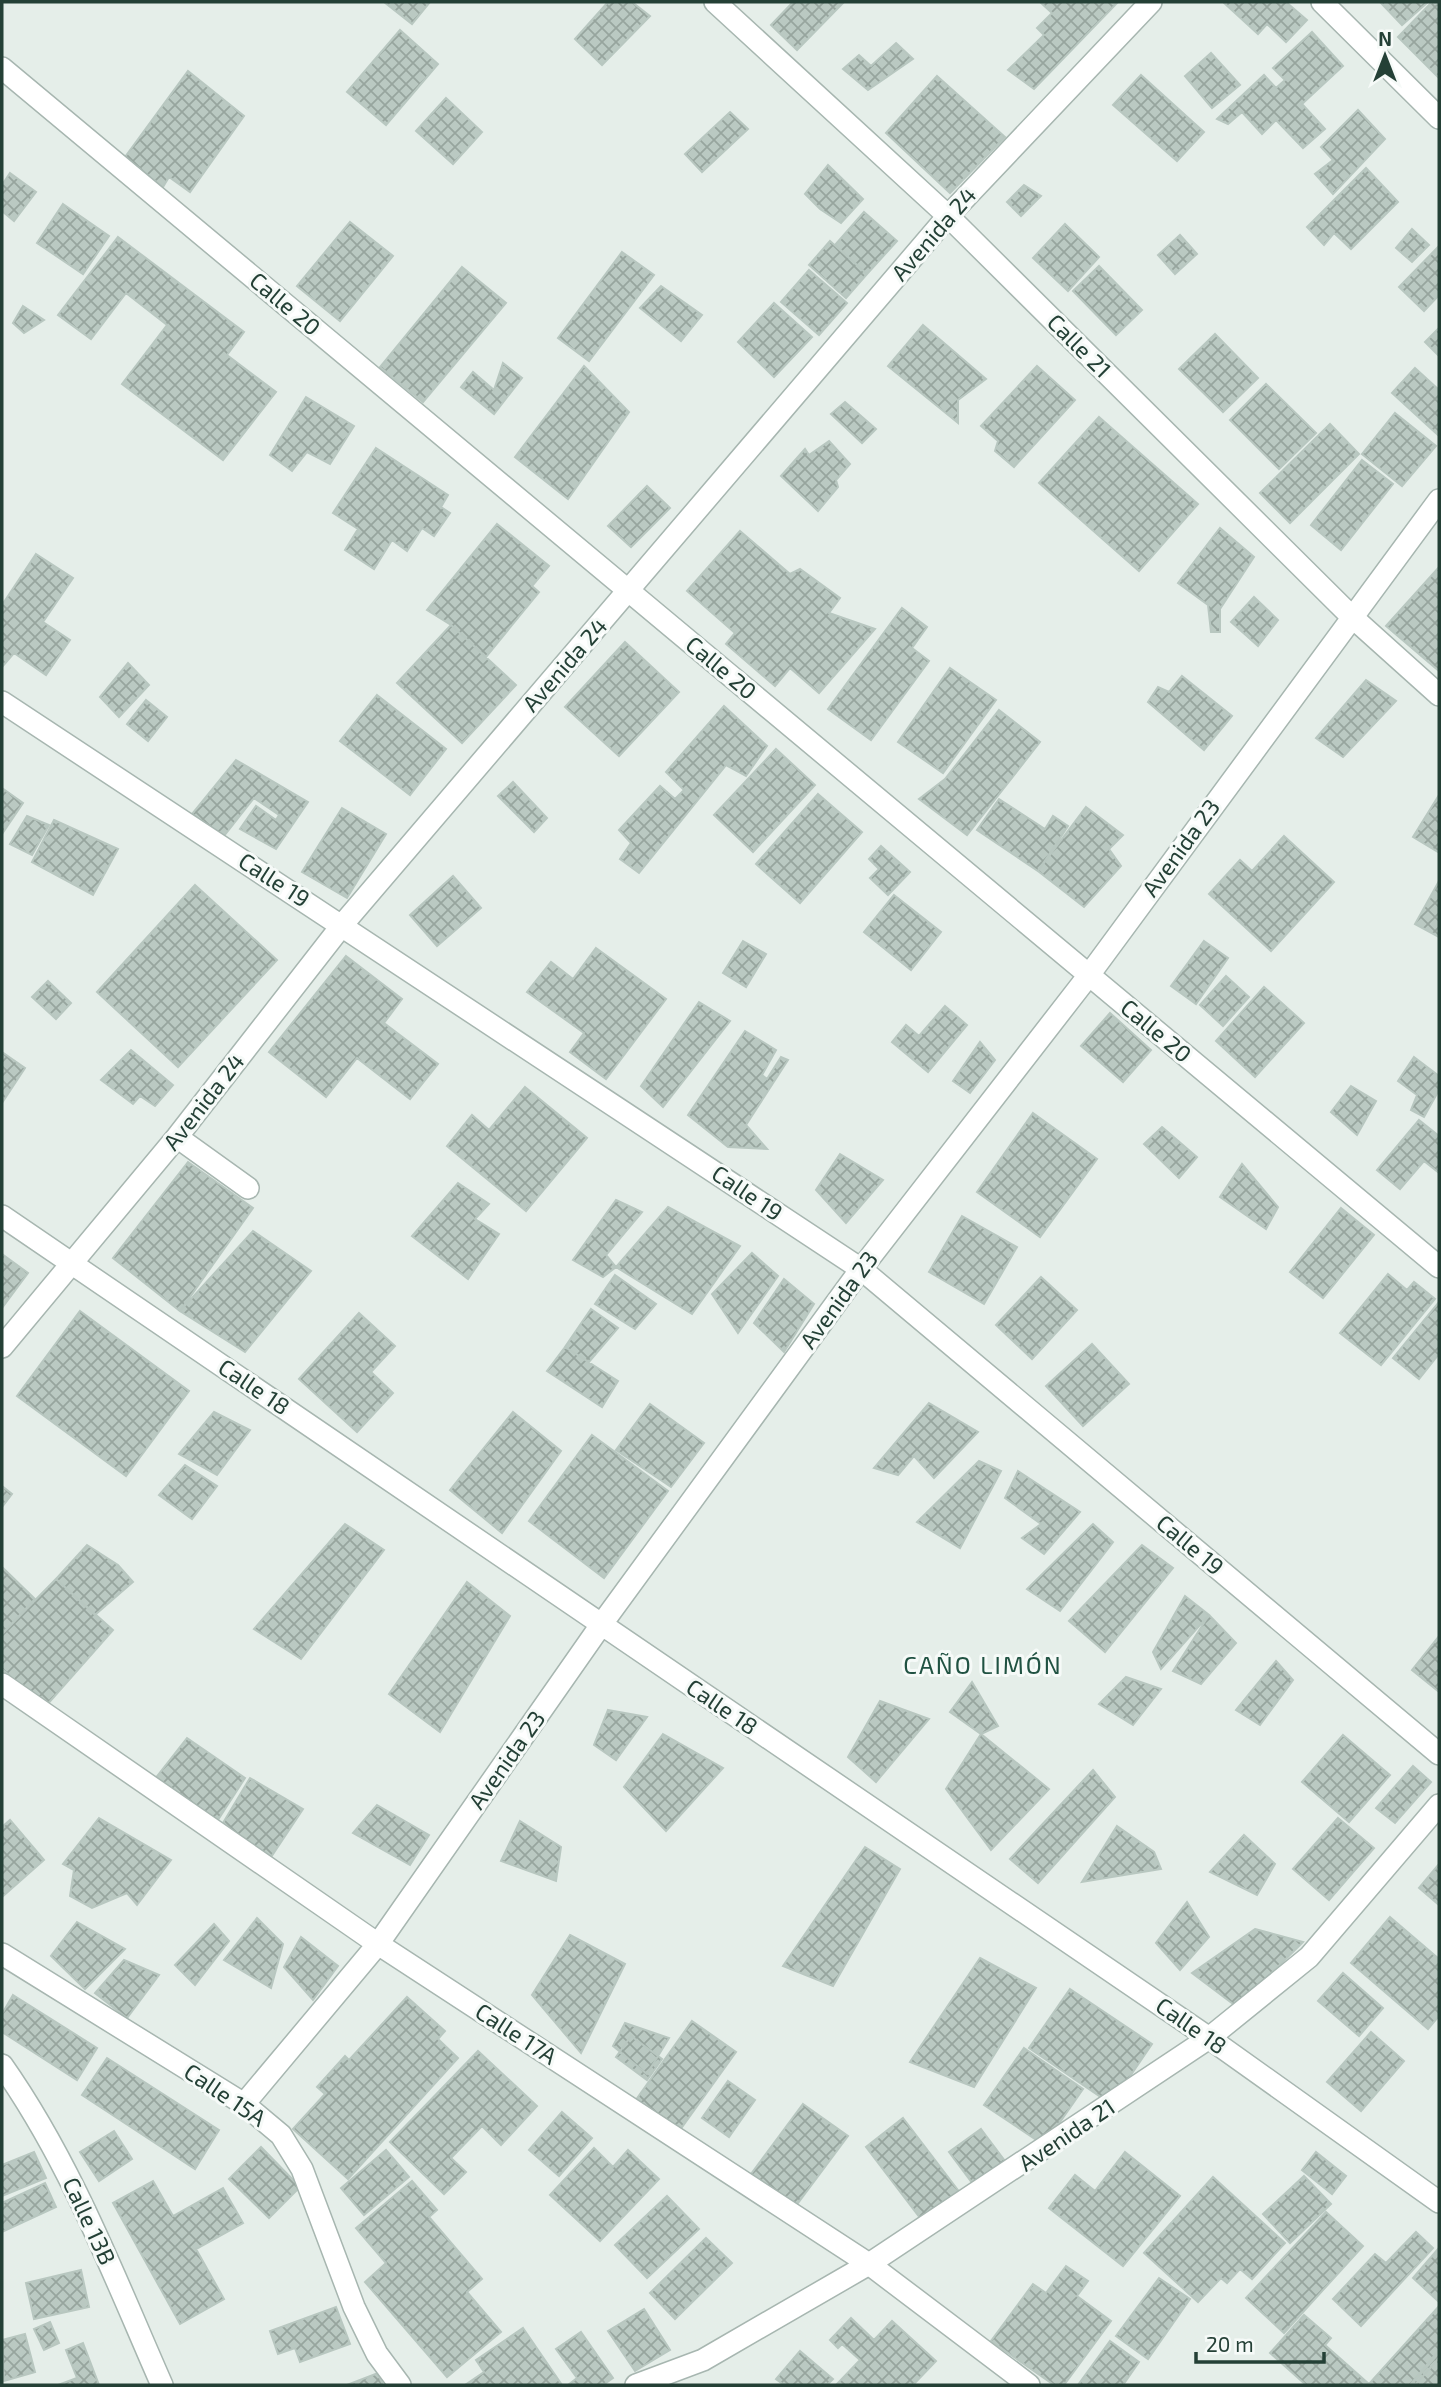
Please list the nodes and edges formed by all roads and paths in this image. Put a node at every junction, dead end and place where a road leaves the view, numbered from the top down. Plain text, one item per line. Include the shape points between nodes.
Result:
1 (715, 2) edge
2 (1151, 2) edge
3 (1322, 2) edge
4 (2, 68) edge
5 (1439, 118) edge
6 (948, 216) junction
7 (1439, 500) edge
8 (628, 591) junction
9 (1351, 616) junction
10 (1439, 695) edge
11 (2, 702) edge
12 (343, 924) junction
13 (1089, 975) junction
14 (177, 1137) junction
15 (248, 1188) dead end
16 (2, 1216) edge
17 (70, 1262) junction
18 (1439, 1267) edge
19 (861, 1269) junction
20 (2, 1347) edge
21 (601, 1625) junction
22 (2, 1684) edge
23 (1439, 1754) edge
24 (1439, 1805) edge
25 (378, 1944) junction
26 (2, 1954) edge
27 (1209, 2038) junction
28 (2, 2065) edge
29 (244, 2104) junction
30 (1439, 2202) edge
31 (869, 2264) junction
32 (162, 2385) edge
33 (400, 2385) edge
34 (636, 2385) edge
35 (1028, 2385) edge

1 - 6 street, Calle 21
2 - 6 street, Avenida 24
3 - 5 street
4 - 8 street, Calle 20
6 - 8 street, Avenida 24
6 - 9 street, Calle 21
7 - 9 street, Avenida 23
8 - 12 street, Avenida 24
8 - 13 street, Calle 20
9 - 10 street, Calle 21
9 - 13 street, Avenida 23
11 - 12 street, Calle 19
12 - 14 street, Avenida 24
12 - 19 street, Calle 19
13 - 18 street, Calle 20
13 - 19 street, Avenida 23
14 - 15 street
14 - 17 street, Avenida 24
16 - 17 street, Calle 18
17 - 20 street, Avenida 24
17 - 21 street, Calle 18
19 - 21 street, Avenida 23
19 - 23 street, Calle 19
21 - 25 street, Avenida 23
21 - 27 street, Calle 18
22 - 25 street, Calle 17A
24 - 27 street, Avenida 21 via 1309,1957
25 - 29 street, Avenida 23
25 - 31 street, Calle 17A
26 - 29 street, Calle 15A
27 - 30 street, Calle 18
27 - 31 street, Avenida 21
28 - 32 street, Calle 13B via 60,2159
29 - 33 street, Calle 15A via 281,2135 302,2169 354,2307 377,2354
31 - 34 street, Avenida 21 via 703,2360
31 - 35 street, Calle 17A

